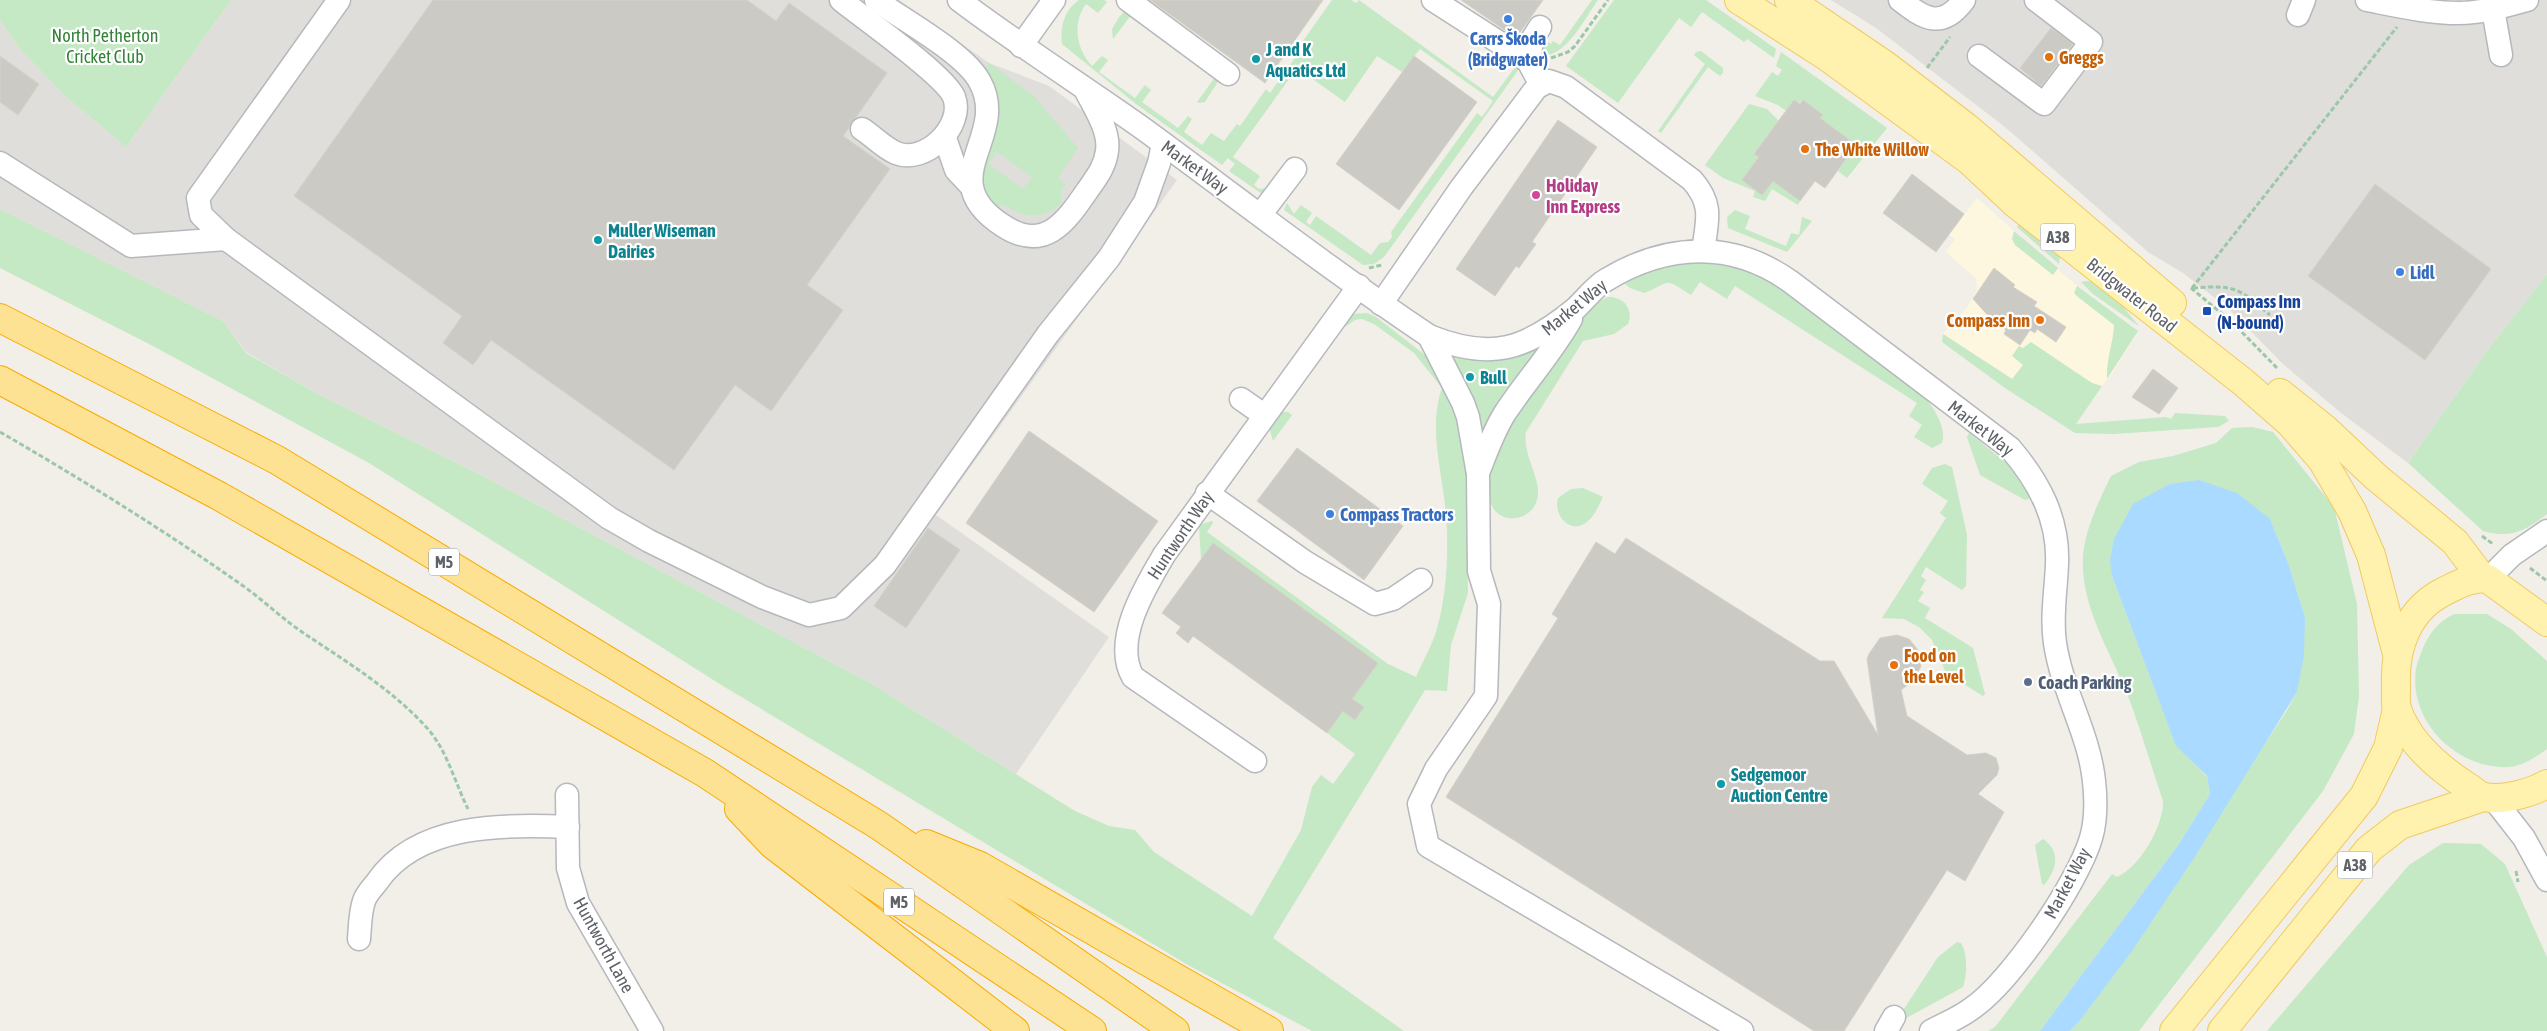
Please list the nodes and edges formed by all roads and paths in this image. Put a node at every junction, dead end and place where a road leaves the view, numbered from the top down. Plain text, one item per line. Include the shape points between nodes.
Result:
1 (339, 0) edge
2 (841, 0) edge
3 (876, 0) edge
4 (960, 0) edge
5 (1054, 0) edge
6 (1128, 0) edge
7 (1433, 0) edge
8 (1900, 0) edge
9 (1964, 0) edge
10 (2036, 0) edge
11 (2367, 0) edge
12 (2527, 0) edge
13 (1746, 2) edge
14 (1793, 8) edge
15 (2411, 9) junction
16 (2493, 9) junction
17 (1540, 27) dead end
18 (1021, 46) junction
19 (2502, 55) dead end
20 (1979, 56) dead end
21 (1528, 61) junction
22 (1228, 74) dead end
23 (1541, 85) junction
24 (1086, 90) junction
25 (862, 129) dead end
26 (945, 138) junction
27 (1163, 144) junction
28 (0, 162) edge
29 (1295, 169) dead end
30 (971, 186) junction
31 (1261, 214) junction
32 (226, 239) junction
33 (1703, 251) junction
34 (1359, 286) junction
35 (1381, 304) junction
36 (1577, 307) junction
37 (2270, 314) dead end
38 (0, 318) edge
39 (1429, 336) junction
40 (0, 380) edge
41 (1241, 399) dead end
42 (1264, 415) junction
43 (0, 432) edge
44 (1478, 474) junction
45 (1207, 493) junction
46 (2547, 531) edge
47 (2476, 533) dead end
48 (2496, 546) dead end
49 (2525, 565) dead end
50 (2485, 579) junction
51 (1420, 580) dead end
52 (2547, 582) edge
53 (2547, 622) edge
54 (2397, 654) junction
55 (2396, 709) junction
56 (1255, 761) dead end
57 (705, 773) junction
58 (2547, 784) edge
59 (567, 795) dead end
60 (2488, 797) junction
61 (470, 812) dead end
62 (878, 825) junction
63 (568, 827) junction
64 (2547, 880) edge
65 (359, 939) dead end
66 (652, 1031) edge
67 (1015, 1031) edge
68 (1092, 1031) edge
69 (1176, 1031) edge
70 (1269, 1031) edge
71 (1742, 1031) edge
72 (1931, 1031) edge
73 (2174, 1031) edge
74 (2222, 1031) edge

1 - 32 street via 198,198 201,215
2 - 26 street via 944,84 954,98 954,116
3 - 30 street via 952,53 981,82 988,115 974,159
4 - 18 street, Market Way
5 - 18 street
6 - 22 street
7 - 21 street
8 - 9 street via 1926,18 1938,18 1955,12
10 - 20 street via 2091,42 2044,104
11 - 15 street
12 - 16 street
13 - 14 main road, Bridgwater Road / A38
14 - 50 main road, Bridgwater Road / A38 via 1885,65 1966,128 2095,240 2325,429 2376,477 2455,542
14 - 54 main road, Bridgwater Road / A38 via 2016,204 2243,382 2290,423 2322,460 2352,511 2371,555
15 - 16 street via 2460,13
15 - 37 path via 2192,288 2226,286 2248,296
16 - 19 street
17 - 21 street via 1533,38
18 - 24 street, Market Way
21 - 23 street
23 - 33 street via 1549,82 1566,87 1634,125 1675,155 1702,191 1709,208
23 - 35 street via 1461,188
24 - 27 street, Market Way
24 - 30 street via 1105,129 1108,150 1103,168 1062,225 1050,233 1024,235 1003,226 978,205
25 - 26 street via 897,154 930,149
26 - 30 street via 956,170
27 - 31 street, Market Way
27 - 32 street via 1145,202 1109,258 1048,334 886,565 841,608 824,614 809,615 762,597 648,541 610,518
28 - 32 street via 131,246
29 - 31 street
31 - 34 street, Market Way
33 - 36 street, Market Way via 1678,252 1642,262 1604,281
33 - 72 street, Market Way via 1756,261 1796,286 2010,448 2025,465 2050,510 2056,537 2055,645 2084,734 2094,781 2092,837 2080,865 2040,933 2007,974 1972,1009
34 - 35 street, Market Way
34 - 42 street, Huntworth Way
35 - 39 street, Market Way
36 - 39 street, Market Way via 1550,330 1510,348 1464,348
36 - 44 street via 1548,356 1505,414 1491,439
38 - 62 highway, M5 via 277,460
39 - 44 street, Market Way via 1463,403
40 - 57 highway, M5 via 219,496
41 - 42 street
42 - 45 street, Huntworth Way
43 - 61 path via 233,579 301,632 331,650 402,703 429,730 448,762
44 - 71 street, Market Way via 1479,571 1489,604 1486,696 1436,769 1419,804 1428,846
45 - 51 street via 1305,562 1375,604 1393,599
45 - 56 street, Huntworth Way via 1146,586 1128,637 1126,666 1133,677
46 - 50 street
47 - 48 path
49 - 52 path
50 - 53 main road, A38
50 - 54 main road, A38 via 2459,584 2430,598 2407,627
54 - 55 main road, A38
55 - 60 main road via 2429,757 2454,778
55 - 73 main road, A38 via 2388,748 2364,796
57 - 67 highway, M5 via 772,844
57 - 68 highway, M5
58 - 60 main road, A38 via 2537,790
59 - 63 street, Huntworth Lane
60 - 64 street via 2524,838
60 - 74 main road, A38 via 2400,825 2369,849
62 - 69 highway, M5
62 - 70 highway, M5 via 980,866
63 - 65 street via 520,825 464,832 423,843 387,868 364,900
63 - 66 street, Huntworth Lane via 568,868 578,903

